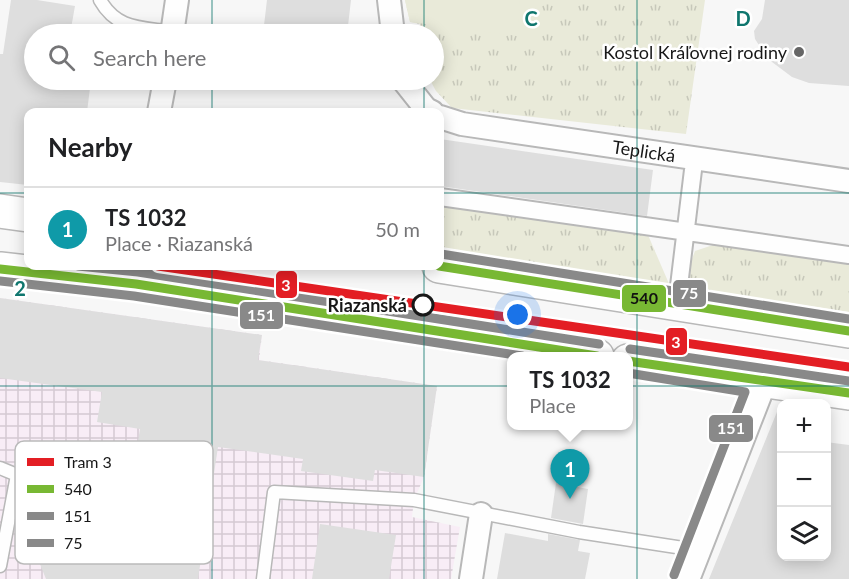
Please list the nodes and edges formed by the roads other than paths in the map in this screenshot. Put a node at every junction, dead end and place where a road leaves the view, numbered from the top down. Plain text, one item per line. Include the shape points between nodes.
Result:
1 (100, 0) edge
2 (177, 0) edge
3 (389, 0) edge
4 (124, 24) edge
5 (173, 24) edge
6 (392, 24) edge
7 (163, 90) edge
8 (411, 90) edge
9 (160, 108) edge
10 (425, 108) edge
11 (444, 118) edge
12 (693, 170) dead end
13 (849, 181) edge
14 (444, 198) edge
15 (0, 211) edge
16 (24, 214) edge
17 (686, 232) junction
18 (849, 255) edge
19 (444, 267) edge
20 (0, 269) edge
21 (137, 275) edge
22 (679, 286) dead end
23 (849, 332) edge
24 (569, 352) edge
25 (633, 363) edge
26 (762, 382) junction
27 (849, 393) edge
28 (0, 468) edge
29 (15, 473) edge
30 (15, 485) edge
31 (481, 514) junction
32 (697, 550) junction
33 (0, 566) edge
34 (263, 579) edge
35 (471, 579) edge
36 (685, 579) edge

1 - 4 lane via 108,14
2 - 5 street
3 - 6 street
7 - 9 street
8 - 10 street
11 - 13 street, Teplická
12 - 17 street
14 - 17 street
15 - 16 main road
17 - 18 street
17 - 22 street
19 - 23 main road
20 - 21 main road
21 - 24 main road
25 - 26 main road
26 - 27 main road
26 - 32 street
28 - 29 lane
30 - 33 lane
31 - 32 lane
31 - 34 lane via 414,500 274,492
31 - 35 street
32 - 36 street

